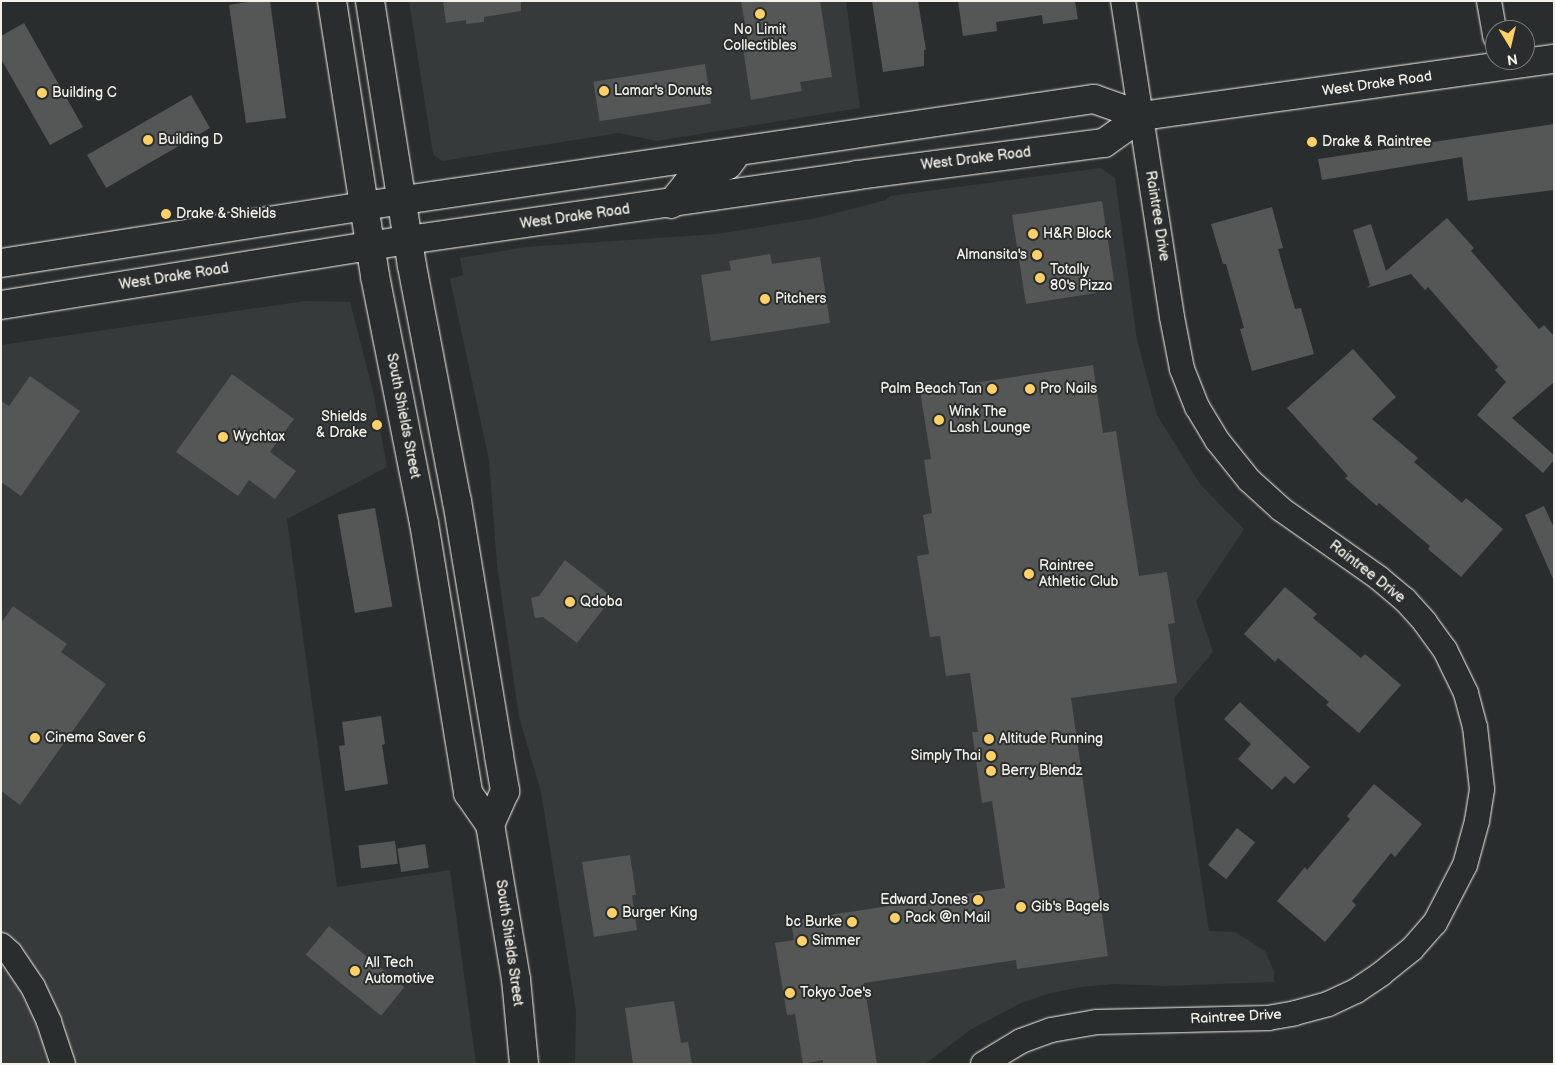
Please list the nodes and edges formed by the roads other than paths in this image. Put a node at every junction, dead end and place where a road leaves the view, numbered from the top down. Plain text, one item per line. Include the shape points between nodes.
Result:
1 (332, 1) edge
2 (370, 1) edge
3 (1123, 1) edge
4 (1489, 1) edge
5 (1492, 20) edge
6 (1554, 59) edge
7 (1535, 61) edge
8 (1485, 66) edge
9 (991, 114) junction
10 (1142, 116) junction
11 (737, 152) junction
12 (837, 178) junction
13 (402, 202) junction
14 (671, 204) junction
15 (363, 206) junction
16 (408, 240) junction
17 (370, 246) junction
18 (1, 263) edge
19 (1, 304) edge
20 (424, 523) junction
21 (500, 756) junction
22 (490, 824) junction
23 (1, 945) edge
24 (63, 1064) edge
25 (524, 1064) edge
26 (983, 1064) edge

1 - 15 main road, South Shields Street
2 - 13 main road
3 - 10 street, Raintree Drive
4 - 5 street
6 - 7 main road, West Drake Road
8 - 10 main road, West Drake Road
9 - 10 main road, West Drake Road via 1094,99
9 - 11 main road, West Drake Road
9 - 12 main road via 948,137 863,150
10 - 12 main road, West Drake Road via 1104,143
10 - 26 street, Raintree Drive via 1172,317 1182,369 1197,406 1216,440 1249,480 1281,508 1405,600 1440,643 1466,693 1475,727 1482,789 1477,821 1466,865 1435,923 1412,949 1382,974 1349,994 1328,1004 1268,1018 1096,1022 1051,1030 1021,1041
11 - 13 main road, West Drake Road
11 - 14 main road via 728,165 687,184
12 - 14 main road, West Drake Road
13 - 15 main road, West Drake Road
13 - 16 main road
14 - 16 main road, West Drake Road
15 - 17 main road, South Shields Street
15 - 18 main road, West Drake Road
16 - 17 main road, West Drake Road
16 - 21 main road
17 - 19 main road, West Drake Road
17 - 20 main road, South Shields Street
20 - 21 main road via 439,539 474,723
20 - 22 main road, South Shields Street via 468,794
21 - 22 main road via 505,791
22 - 25 main road, South Shields Street via 516,979
23 - 24 street via 33,987

